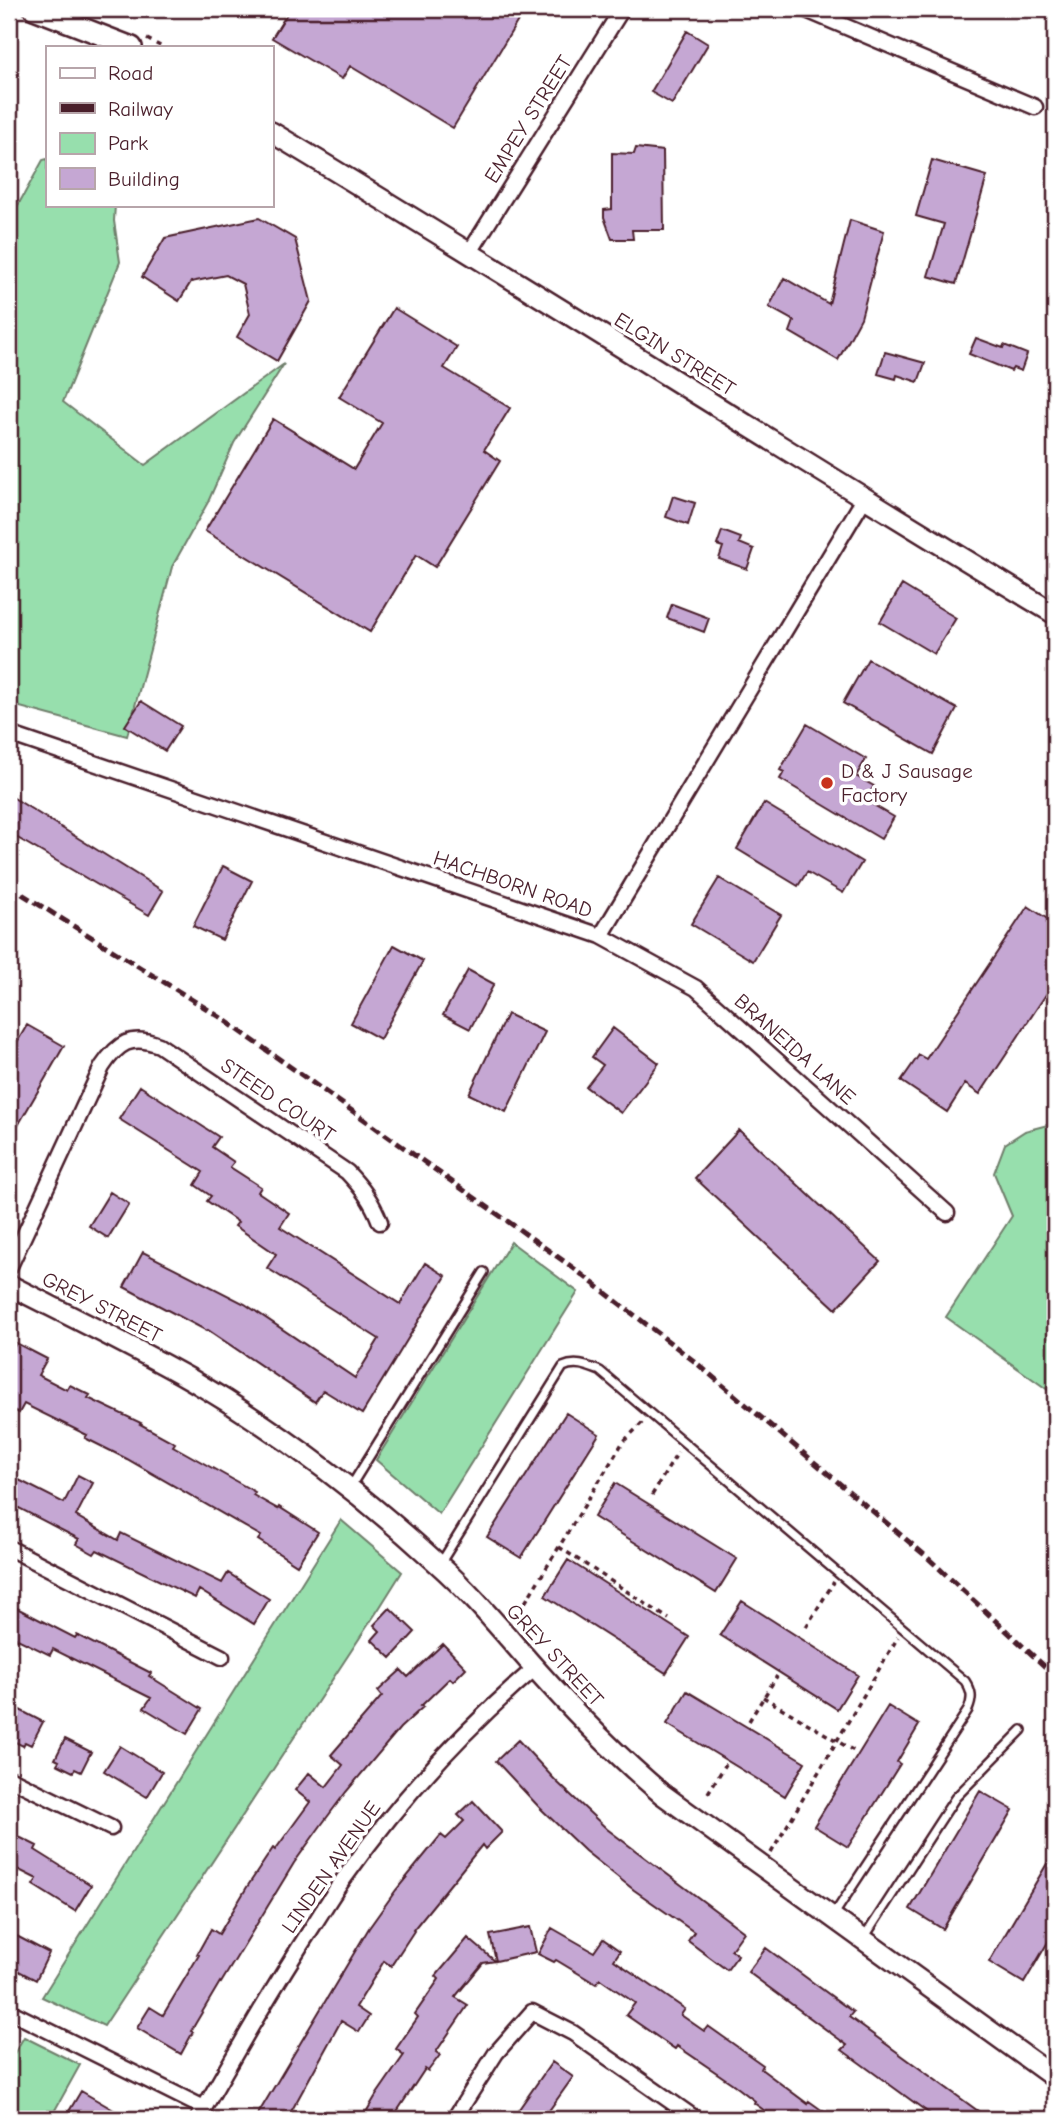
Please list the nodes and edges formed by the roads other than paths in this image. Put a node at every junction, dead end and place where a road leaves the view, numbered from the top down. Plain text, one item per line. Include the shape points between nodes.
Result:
1 (34, 9) edge
2 (622, 9) edge
3 (804, 9) edge
4 (129, 46) edge
5 (1035, 107) dead end
6 (273, 133) edge
7 (470, 251) junction
8 (864, 499) junction
9 (1055, 614) edge
10 (9, 734) edge
11 (601, 936) junction
12 (947, 1213) dead end
13 (380, 1222) dead end
14 (9, 1268) edge
15 (484, 1272) dead end
16 (9, 1285) edge
17 (349, 1488) junction
18 (9, 1548) edge
19 (440, 1564) junction
20 (222, 1657) dead end
21 (535, 1668) junction
22 (1022, 1730) dead end
23 (9, 1778) edge
24 (111, 1828) dead end
25 (832, 1917) junction
26 (863, 1939) junction
27 (9, 2011) edge
28 (1055, 2078) edge
29 (201, 2114) edge
30 (454, 2119) edge
31 (696, 2119) edge

1 - 4 street
2 - 7 street, EMPEY STREET
3 - 5 street
6 - 7 street, ELGIN STREET
7 - 8 street, ELGIN STREET
8 - 9 street, ELGIN STREET
8 - 11 street, HACHBORN ROAD
10 - 11 street, HACHBORN ROAD
11 - 12 street, BRANEIDA LANE via 696,988
13 - 14 street, STEED COURT via 365,1191 347,1172 159,1045 132,1041 121,1044 102,1067
15 - 17 lane
16 - 17 street, GREY STREET via 193,1381
17 - 19 street, GREY STREET
18 - 20 street
19 - 21 street, GREY STREET
19 - 25 lane via 563,1367 584,1365 600,1371 965,1681 972,1699 968,1710
21 - 25 street, GREY STREET via 628,1766 691,1817
21 - 29 street, LINDEN AVENUE via 445,1755 347,1873
22 - 26 lane via 955,1798
23 - 24 street
25 - 26 street, GREY STREET
26 - 28 street, GREY STREET
27 - 29 street
30 - 31 street via 496,2053 532,2012 573,2033

